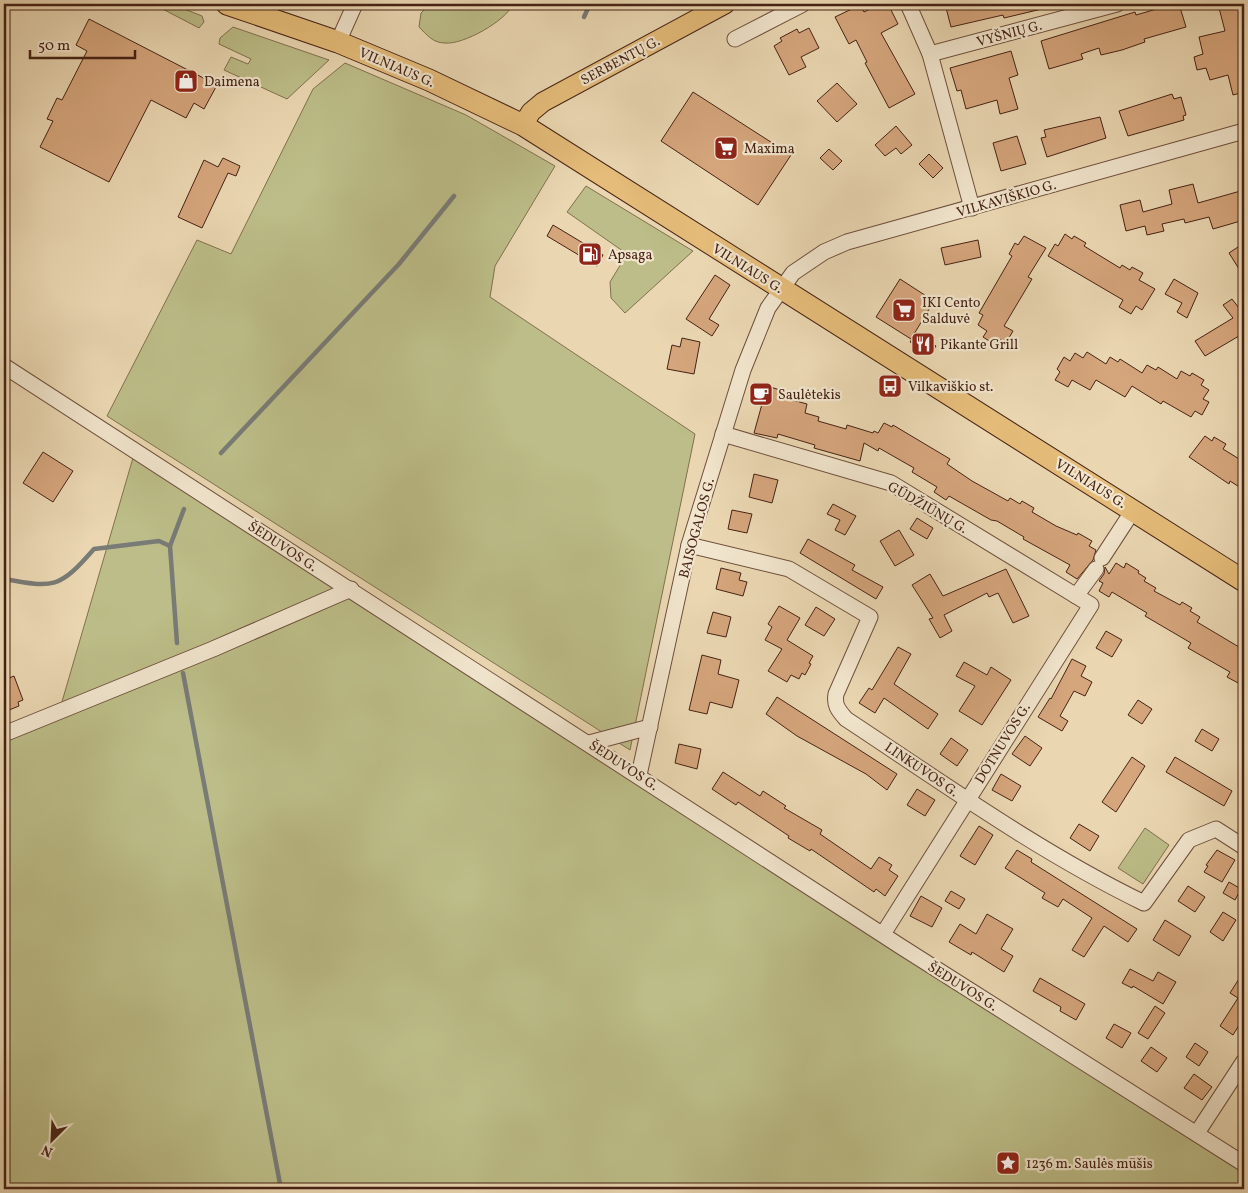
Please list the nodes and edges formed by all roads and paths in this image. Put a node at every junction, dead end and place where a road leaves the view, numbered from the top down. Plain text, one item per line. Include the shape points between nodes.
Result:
1 (227, 4) edge
2 (355, 4) edge
3 (724, 4) edge
4 (803, 4) edge
5 (908, 4) edge
6 (1117, 4) edge
7 (735, 39) dead end
8 (338, 42) junction
9 (930, 54) junction
10 (524, 125) junction
11 (1244, 130) edge
12 (972, 208) junction
13 (781, 289) junction
14 (4, 366) edge
15 (722, 434) junction
16 (1134, 510) junction
17 (690, 545) junction
18 (1244, 581) edge
19 (351, 589) junction
20 (1076, 596) junction
21 (1090, 605) joint
22 (650, 726) junction
23 (4, 734) edge
24 (589, 743) junction
25 (639, 775) junction
26 (967, 799) junction
27 (1244, 847) edge
28 (883, 934) junction
29 (1244, 1061) edge
30 (1197, 1134) junction
31 (1244, 1164) edge

1 - 8 highway, VILNIAUS G.
2 - 8 street
3 - 10 main road, SERBENTŲ G. via 543,102
4 - 7 street
5 - 9 street
6 - 9 street, VYŠNIŲ G.
8 - 10 highway, VILNIAUS G.
9 - 12 street
10 - 13 highway, VILNIAUS G.
11 - 12 street, VILKAVIŠKIO G.
12 - 13 street, VILKAVIŠKIO G. via 839,245 809,260
13 - 15 street, BAISOGALOS G. via 768,308
13 - 16 highway, VILNIAUS G.
14 - 19 street, ŠEDUVOS G.
15 - 17 street, BAISOGALOS G.
15 - 20 street, GŪDŽIŪNŲ G. via 891,484
16 - 18 highway, VILNIAUS G.
16 - 20 street
17 - 22 street, BAISOGALOS G.
17 - 26 street, LINKUVOS G. via 789,569 870,617 834,702 846,719
19 - 23 street
19 - 24 street, ŠEDUVOS G.
20 - 21 street, GŪDŽIŪNŲ G.
21 - 26 street, DOTNUVOS G.
22 - 24 street
22 - 25 street, BAISOGALOS G.
24 - 25 street, ŠEDUVOS G.
25 - 28 street, ŠEDUVOS G.
26 - 27 street, LINKUVOS G. via 1090,877 1144,903 1189,840 1216,829
26 - 28 street, DOTNUVOS G.
28 - 30 street, ŠEDUVOS G.
29 - 30 street
30 - 31 street, ŠEDUVOS G.

